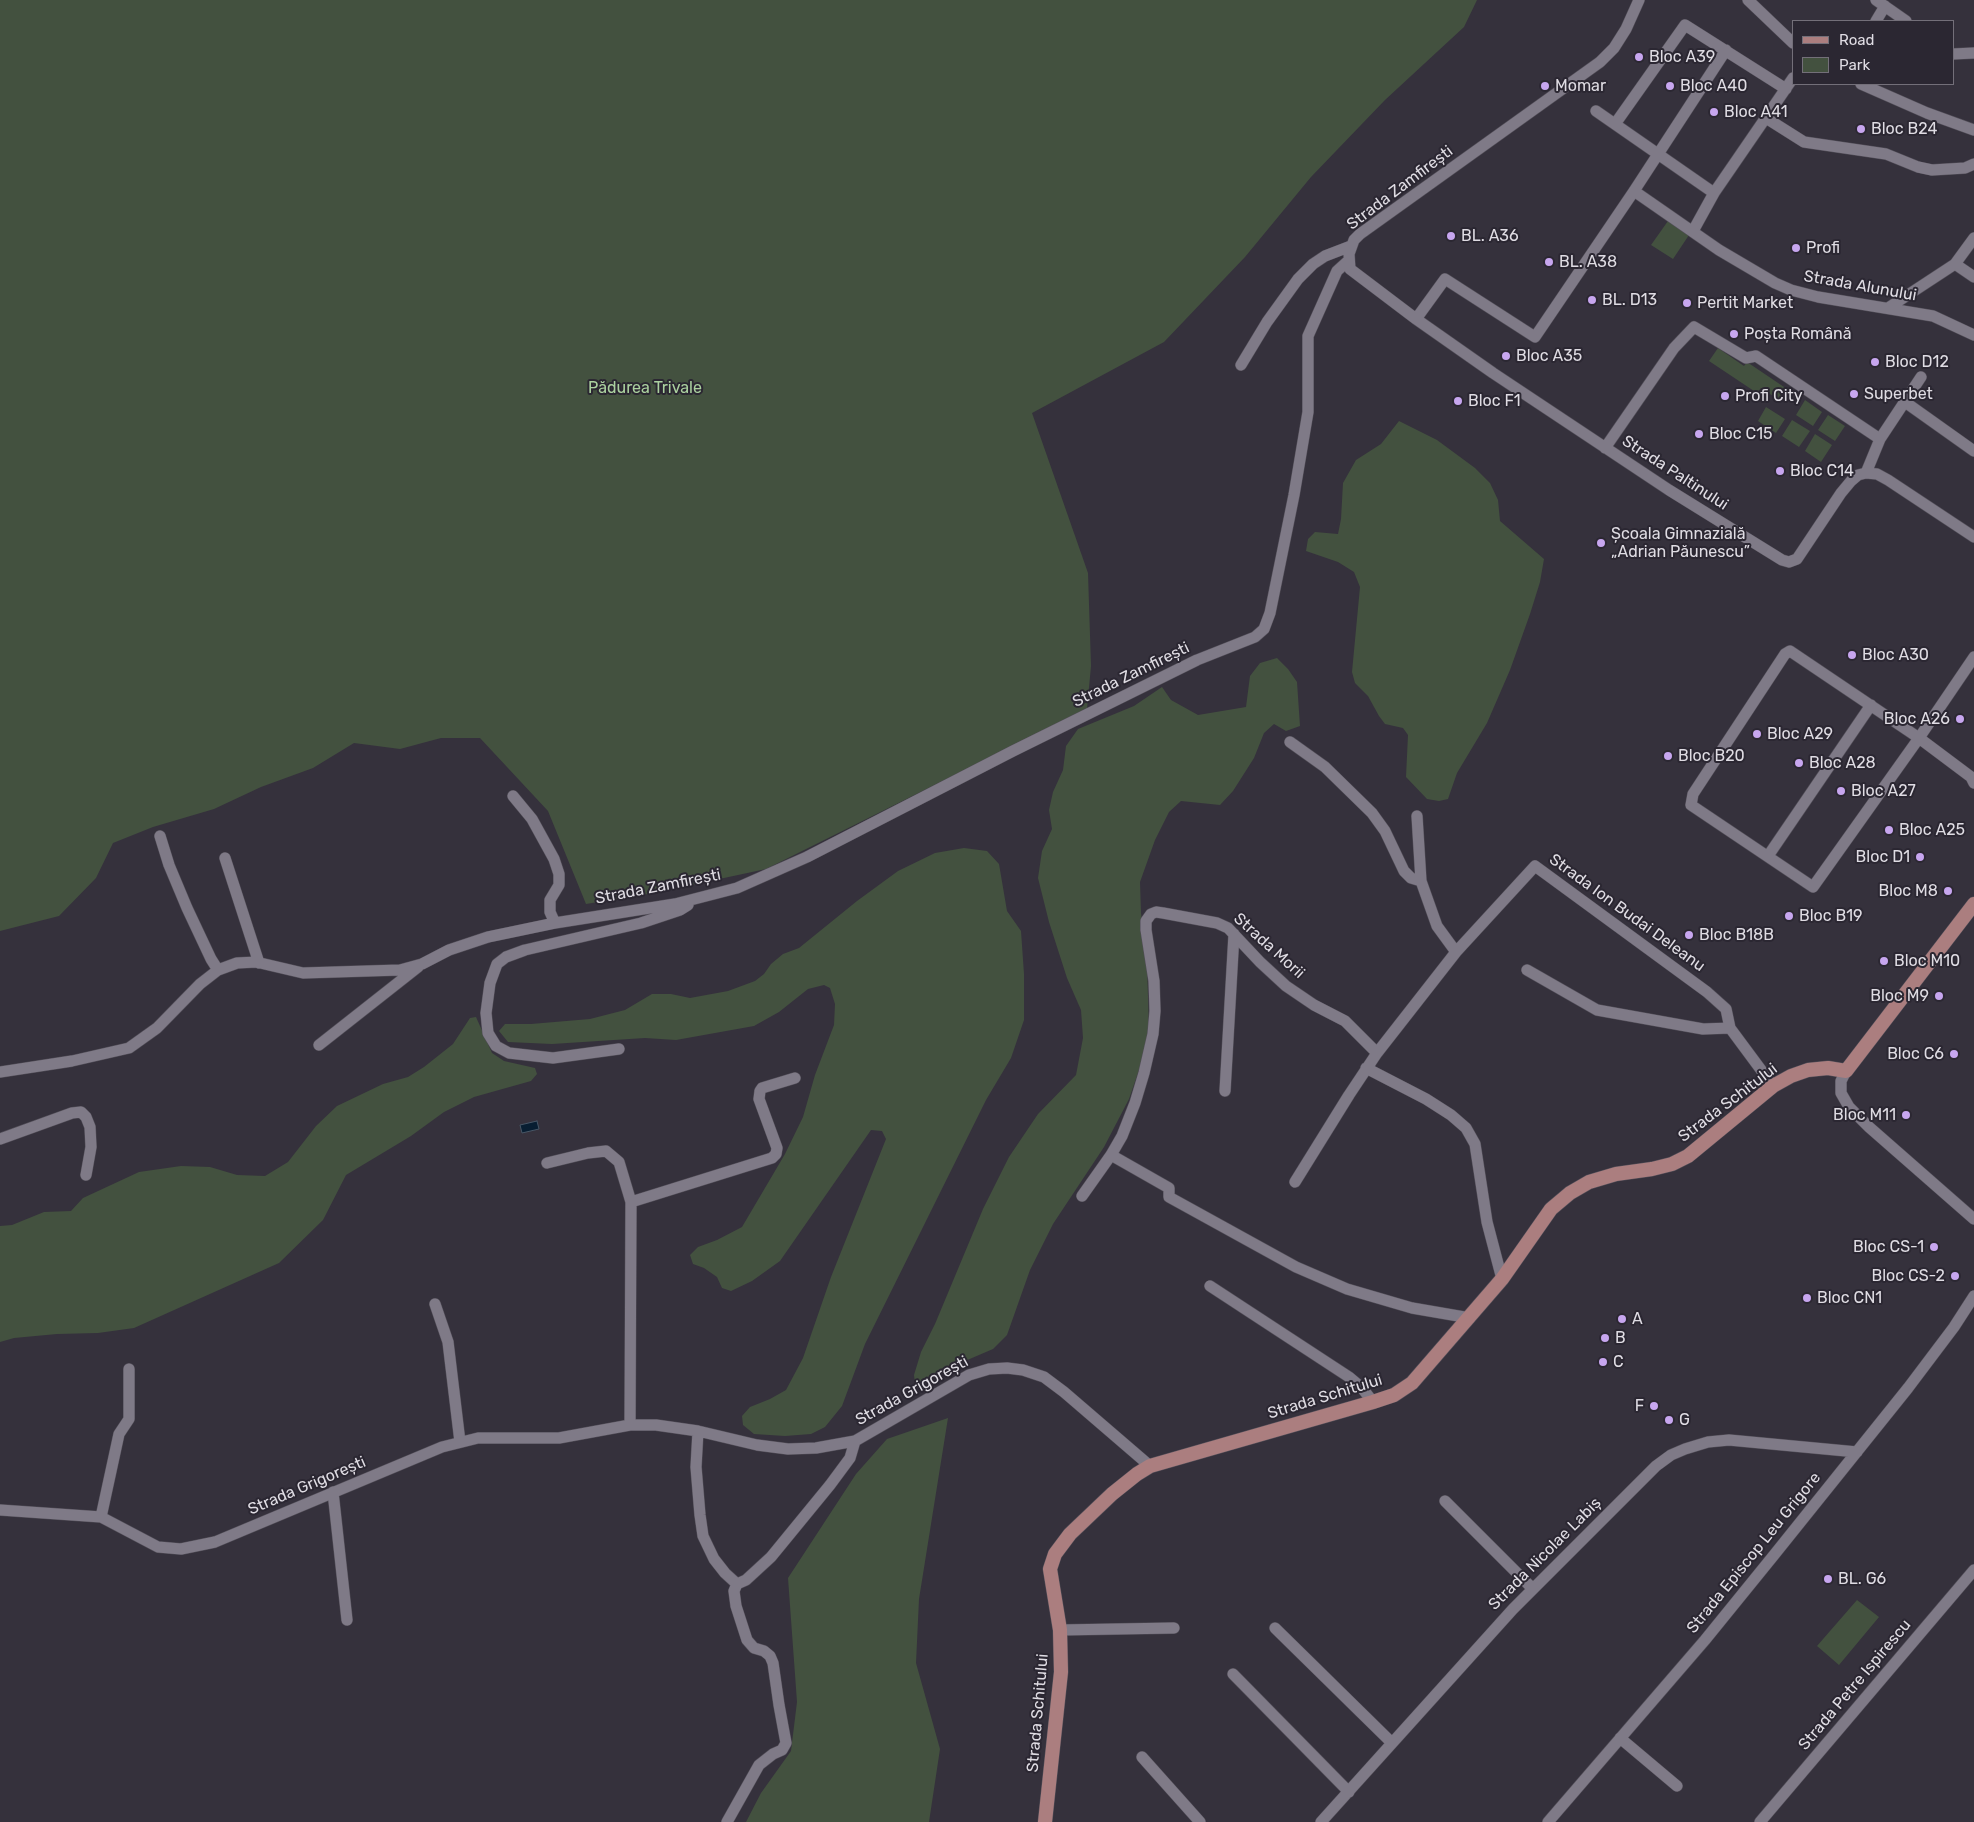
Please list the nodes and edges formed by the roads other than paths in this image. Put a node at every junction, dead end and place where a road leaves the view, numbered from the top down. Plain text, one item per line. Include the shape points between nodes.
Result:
1 (1640, 0) edge
2 (1748, 0) edge
3 (1880, 3) edge
4 (1876, 20) edge
5 (1905, 20) edge
6 (1792, 42) edge
7 (1726, 50) junction
8 (1974, 53) edge
9 (1954, 54) edge
10 (1792, 80) edge
11 (1863, 85) edge
12 (1786, 89) junction
13 (1596, 111) dead end
14 (1766, 118) junction
15 (1615, 124) junction
16 (1974, 130) edge
17 (1658, 153) junction
18 (1974, 164) edge
19 (1634, 191) junction
20 (1714, 193) junction
21 (1693, 230) junction
22 (1974, 238) edge
23 (1351, 246) junction
24 (1348, 261) junction
25 (1955, 264) junction
26 (1974, 277) edge
27 (1888, 308) junction
28 (1416, 320) junction
29 (1974, 335) edge
30 (1241, 365) dead end
31 (1921, 377) dead end
32 (1905, 402) junction
33 (1880, 439) junction
34 (1605, 448) junction
35 (1974, 451) edge
36 (1866, 473) junction
37 (1974, 537) edge
38 (1974, 657) edge
39 (1870, 705) junction
40 (1919, 738) junction
41 (1290, 742) dead end
42 (1974, 783) edge
43 (513, 796) dead end
44 (1417, 816) dead end
45 (160, 836) dead end
46 (1768, 856) junction
47 (225, 858) dead end
48 (1421, 881) junction
49 (696, 899) junction
50 (1974, 904) edge
51 (555, 923) junction
52 (1234, 934) junction
53 (1456, 952) junction
54 (259, 963) junction
55 (422, 964) junction
56 (218, 970) junction
57 (1528, 970) dead end
58 (1730, 1028) junction
59 (319, 1045) dead end
60 (619, 1049) dead end
61 (1377, 1053) junction
62 (1366, 1068) junction
63 (1846, 1071) junction
64 (0, 1072) edge
65 (796, 1078) dead end
66 (1773, 1086) junction
67 (1225, 1092) dead end
68 (0, 1139) edge
69 (1111, 1155) junction
70 (547, 1164) dead end
71 (86, 1175) dead end
72 (1295, 1182) dead end
73 (1082, 1196) dead end
74 (631, 1202) junction
75 (1974, 1219) edge
76 (1502, 1279) junction
77 (1210, 1286) dead end
78 (1974, 1296) edge
79 (435, 1304) dead end
80 (1470, 1318) junction
81 (129, 1369) dead end
82 (1373, 1402) junction
83 (630, 1425) junction
84 (698, 1431) junction
85 (855, 1441) junction
86 (460, 1442) junction
87 (1857, 1452) junction
88 (1150, 1466) junction
89 (333, 1492) junction
90 (1444, 1501) dead end
91 (0, 1510) edge
92 (101, 1517) junction
93 (1974, 1570) edge
94 (737, 1584) junction
95 (1533, 1589) junction
96 (347, 1620) dead end
97 (1174, 1628) dead end
98 (1275, 1628) dead end
99 (1060, 1630) junction
100 (1233, 1674) dead end
101 (1620, 1738) junction
102 (1392, 1743) junction
103 (1142, 1757) dead end
104 (1677, 1786) dead end
105 (1349, 1792) junction
106 (727, 1822) edge
107 (1045, 1822) edge
108 (1200, 1822) edge
109 (1321, 1822) edge
110 (1548, 1822) edge
111 (1760, 1822) edge

1 - 23 street, Strada Zamfirești via 1614,48 1600,62 1360,234
2 - 6 street
3 - 4 street
3 - 5 street
7 - 12 street
7 - 15 street via 1685,24
7 - 17 street
8 - 9 street
10 - 12 street
11 - 16 street
12 - 14 street
13 - 15 street
14 - 18 street via 1804,142 1886,154 1932,170 1965,168
14 - 20 street
15 - 17 street
17 - 19 street
17 - 20 street
19 - 21 street, Strada Alunului
19 - 28 street via 1535,337 1446,278
20 - 21 street
21 - 27 street, Strada Alunului via 1750,268 1792,290
22 - 25 street
23 - 24 street, Strada Zamfirești
23 - 30 street via 1325,256 1298,279
24 - 28 street, Strada Paltinului via 1355,274
24 - 49 street, Strada Zamfirești via 1337,271 1308,336 1308,412 1294,495 1264,629 1255,637 1196,660 808,856 737,888
25 - 26 street
25 - 27 street
27 - 29 street, Strada Alunului via 1933,316
28 - 34 street, Strada Paltinului
31 - 32 street
32 - 33 street
32 - 35 street
33 - 34 street via 1756,356 1746,358 1694,327 1674,348
33 - 36 street
34 - 36 street, Strada Paltinului via 1789,562 1797,559 1850,481
36 - 37 street via 1888,480
38 - 40 street
39 - 40 street
39 - 46 street
39 - 46 street via 1795,653 1785,654 1693,794 1692,805
40 - 42 street
40 - 46 street via 1813,887
41 - 48 street via 1325,767 1372,813 1385,831 1404,870
43 - 51 street via 532,819 559,874 559,885 550,900 550,912
44 - 48 street
45 - 56 street via 187,908
47 - 54 street
48 - 53 street via 1436,926
49 - 51 street, Strada Zamfirești
49 - 60 street via 680,910 641,923 525,950 497,964 490,983 486,1013 488,1033 496,1046 509,1053 553,1058
50 - 63 main road
51 - 55 street, Strada Zamfirești via 488,937 449,950
52 - 61 street, Strada Morii via 1286,986 1345,1021
52 - 67 street
52 - 69 street, Strada Morii via 1217,922 1156,912 1146,921 1154,980 1153,1034 1135,1103
53 - 58 street, Strada Ion Budai Deleanu via 1535,866 1707,992 1726,1009
53 - 61 street, Strada Ion Budai Deleanu
54 - 55 street, Strada Zamfirești via 303,973 400,970
54 - 56 street, Strada Zamfirești via 237,963
55 - 59 street
56 - 64 street via 157,1028 129,1048
57 - 58 street via 1597,1010 1703,1029
58 - 66 street, Strada Ion Budai Deleanu
61 - 62 street, Strada Ion Budai Deleanu
62 - 72 street, Strada Ion Budai Deleanu
62 - 76 street via 1426,1099 1466,1128 1475,1144 1487,1222
63 - 66 main road, Strada Schitului via 1828,1068 1808,1070
63 - 75 street via 1841,1081 1841,1094 1849,1107
65 - 74 street via 762,1088 759,1094 777,1148 772,1158
66 - 76 main road, Strada Schitului via 1688,1156 1672,1164 1590,1182 1570,1193 1551,1209
68 - 71 street via 81,1112 90,1127 91,1147
69 - 73 street
69 - 80 street via 1169,1188 1169,1197 1296,1267 1365,1295 1412,1308
70 - 74 street via 606,1151 619,1162
74 - 83 street
76 - 80 main road, Strada Schitului
77 - 82 street via 1349,1377
78 - 87 street, Strada Episcop Leu Grigore via 1948,1335
79 - 86 street via 448,1342
80 - 82 main road, Strada Schitului via 1412,1383 1394,1395
81 - 92 street via 129,1419 119,1434
82 - 88 main road, Strada Schitului
83 - 84 street, Strada Grigorești
83 - 86 street, Strada Grigorești via 559,1438 478,1438
84 - 85 street, Strada Grigorești via 788,1449
84 - 94 street via 696,1467 703,1536 714,1559
85 - 88 street, Strada Grigorești via 969,1375 1007,1368 1044,1377
85 - 94 street via 850,1458 830,1485 770,1557 746,1580
86 - 89 street, Strada Grigorești via 442,1446
87 - 95 street, Strada Nicolae Labiș via 1729,1440 1684,1448 1656,1466
87 - 101 street, Strada Episcop Leu Grigore
88 - 99 main road, Strada Schitului via 1112,1494 1070,1534 1055,1554 1051,1577
89 - 92 street, Strada Grigorești via 214,1542 181,1549 158,1547
89 - 96 street
90 - 95 street
91 - 92 street, Strada Grigorești
93 - 111 street, Strada Petre Ispirescu
94 - 106 street via 734,1591 736,1606 747,1640 754,1648 770,1656 773,1663 786,1743 782,1750 759,1765
95 - 102 street, Strada Nicolae Labiș
97 - 99 street
98 - 102 street
99 - 107 main road, Strada Schitului via 1061,1672
100 - 105 street
101 - 104 street
101 - 110 street, Strada Episcop Leu Grigore
102 - 105 street, Strada Nicolae Labiș
103 - 108 street
105 - 109 street, Strada Nicolae Labiș

